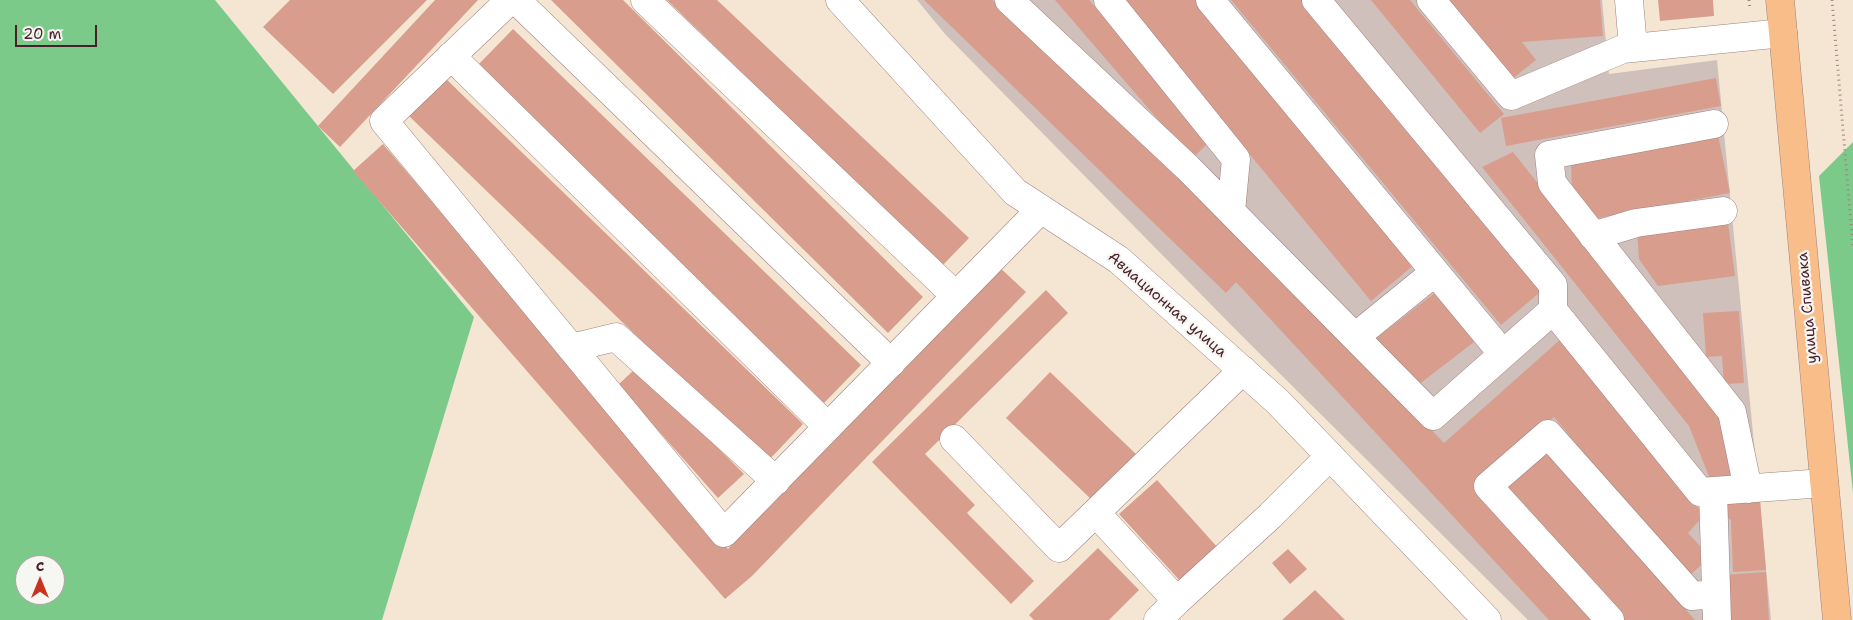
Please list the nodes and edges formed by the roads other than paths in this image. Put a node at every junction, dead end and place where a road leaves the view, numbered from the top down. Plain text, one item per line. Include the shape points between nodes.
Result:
1 (510, 0) edge
2 (516, 0) edge
3 (644, 0) edge
4 (840, 0) edge
5 (1009, 0) edge
6 (1108, 0) edge
7 (1210, 0) edge
8 (1316, 0) edge
9 (1431, 0) edge
10 (1628, 0) edge
11 (1780, 0) edge
12 (1783, 33) junction
13 (1633, 48) junction
14 (451, 56) junction
15 (1714, 124) dead end
16 (1041, 209) junction
17 (1723, 211) dead end
18 (1231, 212) junction
19 (1593, 236) junction
20 (1435, 272) junction
21 (956, 296) junction
22 (1553, 310) junction
23 (1355, 337) junction
24 (571, 348) junction
25 (1503, 354) junction
26 (891, 362) junction
27 (1243, 370) junction
28 (828, 427) junction
29 (954, 439) dead end
30 (1330, 456) junction
31 (776, 481) junction
32 (1824, 483) junction
33 (1748, 489) junction
34 (1713, 491) junction
35 (1096, 513) junction
36 (1716, 607) edge
37 (1168, 611) edge
38 (1842, 614) edge
39 (1487, 620) edge
40 (1610, 620) edge

1 - 14 street
2 - 26 street
3 - 21 street
4 - 16 street, Авиационная улица via 1015,192
5 - 18 street
6 - 18 street via 1236,159
7 - 20 street
8 - 22 street via 1554,285
9 - 13 street via 1510,96 1623,49
10 - 13 street
11 - 12 main road, улица Спивака
12 - 13 street
12 - 32 main road, улица Спивака
14 - 24 street via 384,121
14 - 28 street
15 - 19 street via 1549,155 1552,183
16 - 21 street
16 - 27 street, Авиационная улица via 1119,260
17 - 19 street via 1636,223
18 - 23 street
19 - 33 street via 1732,412
20 - 23 street
20 - 25 street
21 - 26 street
22 - 25 street
22 - 34 street via 1700,492
23 - 25 street via 1433,416
24 - 31 street via 616,337
24 - 31 street via 724,534
26 - 28 street
27 - 30 street, Авиационная улица
27 - 35 street
28 - 31 street
29 - 35 street via 1059,548
30 - 37 street
30 - 39 street, Авиационная улица
32 - 33 street
32 - 38 main road, улица Спивака
33 - 34 street
34 - 36 street
35 - 37 street
36 - 40 street via 1692,596 1548,434 1488,486

